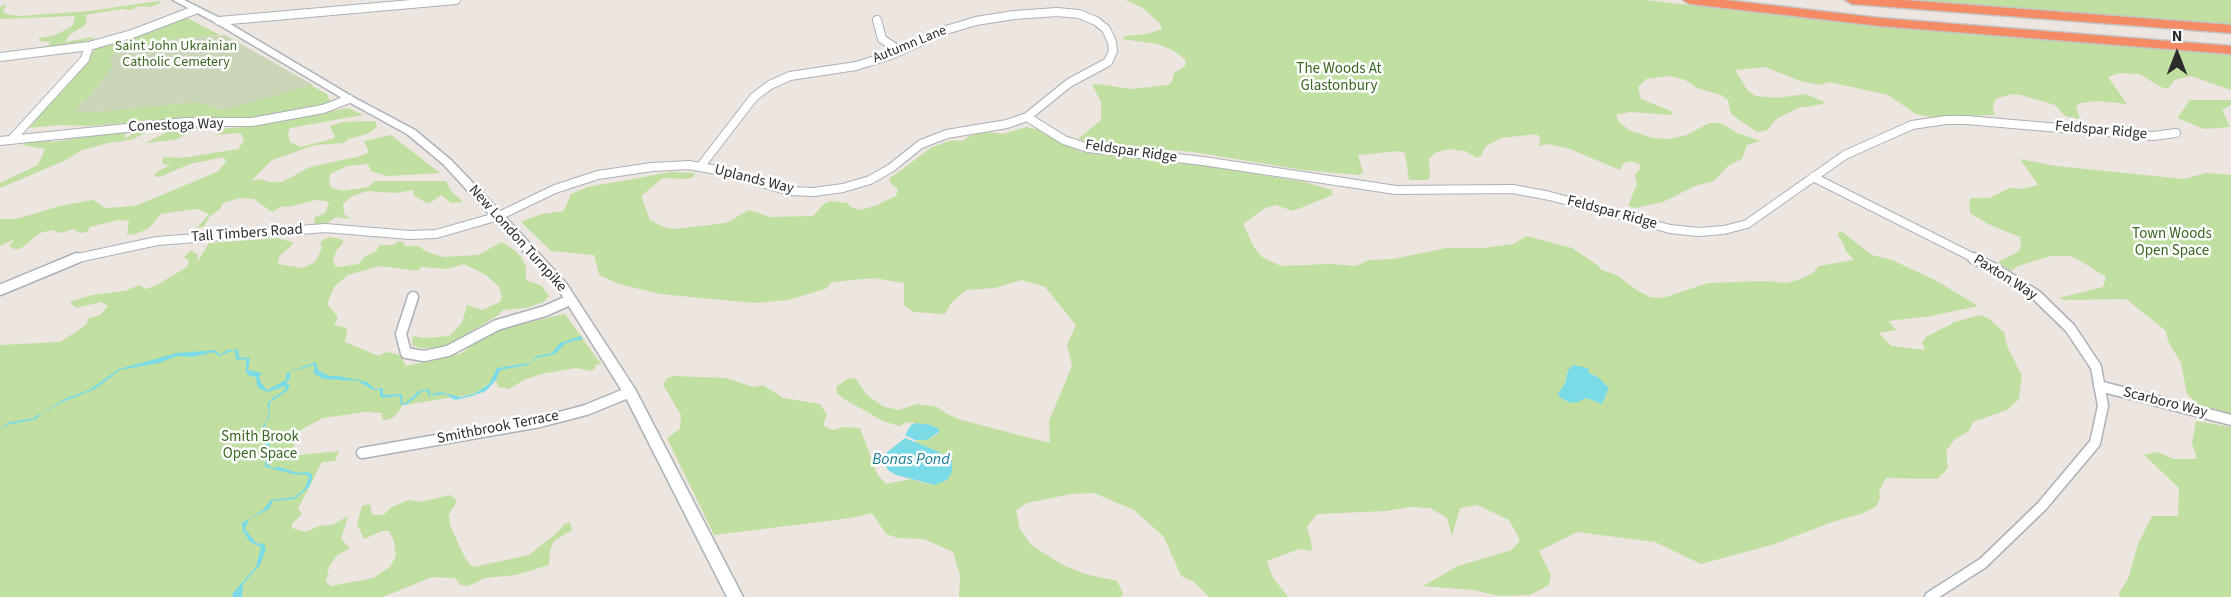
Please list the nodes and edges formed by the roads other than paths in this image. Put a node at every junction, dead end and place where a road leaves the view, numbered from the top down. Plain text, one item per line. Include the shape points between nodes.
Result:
1 (177, 0) edge
2 (456, 0) edge
3 (1690, 0) edge
4 (1852, 0) edge
5 (195, 10) junction
6 (878, 20) dead end
7 (219, 21) junction
8 (2231, 29) edge
9 (1112, 42) joint
10 (88, 46) junction
11 (2231, 50) edge
12 (900, 51) junction
13 (0, 57) edge
14 (349, 99) junction
15 (1027, 117) junction
16 (2176, 133) dead end
17 (12, 139) junction
18 (0, 141) edge
19 (700, 167) junction
20 (1813, 177) junction
21 (499, 216) junction
22 (0, 290) edge
23 (413, 297) dead end
24 (570, 300) junction
25 (2099, 386) junction
26 (630, 392) junction
27 (2231, 420) edge
28 (362, 453) dead end
29 (735, 597) edge
30 (1930, 597) edge

1 - 5 street, New London Turnpike
2 - 7 street
3 - 11 highway via 1880,22
4 - 8 highway
5 - 7 street, New London Turnpike
5 - 10 street
6 - 12 street via 882,39
7 - 14 street, New London Turnpike
9 - 12 street, Autumn Lane via 1106,29 1096,21 1057,12 976,21
9 - 15 street, Uplands Way via 1108,62 1069,83
10 - 13 street
10 - 17 street via 85,59
12 - 19 street, Autumn Lane via 856,66 790,76 770,85 754,97
14 - 17 street, Conestoga Way via 323,109 252,122 184,122
14 - 21 street, New London Turnpike via 411,132 447,162
15 - 19 street, Uplands Way via 947,134 921,144 870,180 843,188 789,191
15 - 20 street, Feldspar Ridge via 1064,140 1088,148 1396,190 1513,189 1670,229 1698,232 1748,224
16 - 20 street, Feldspar Ridge via 2153,136 1966,120 1927,122 1900,129 1845,155
17 - 18 street, Conestoga Way
19 - 21 street, Uplands Way via 652,167 598,175 555,189
20 - 25 street, Paxton Way via 1997,270 2037,296 2070,328 2096,367
21 - 22 street, Tall Timbers Road via 436,234 325,228 157,241 81,256
21 - 24 street, New London Turnpike
23 - 24 street via 401,334 406,353 424,356 448,351 497,325
24 - 26 street, New London Turnpike
25 - 27 street, Scarboro Way
25 - 30 street, Paxton Way via 2103,406 2095,443 2042,506 1983,563
26 - 28 street, Smithbrook Terrace via 586,410 540,422
26 - 29 street, New London Turnpike

